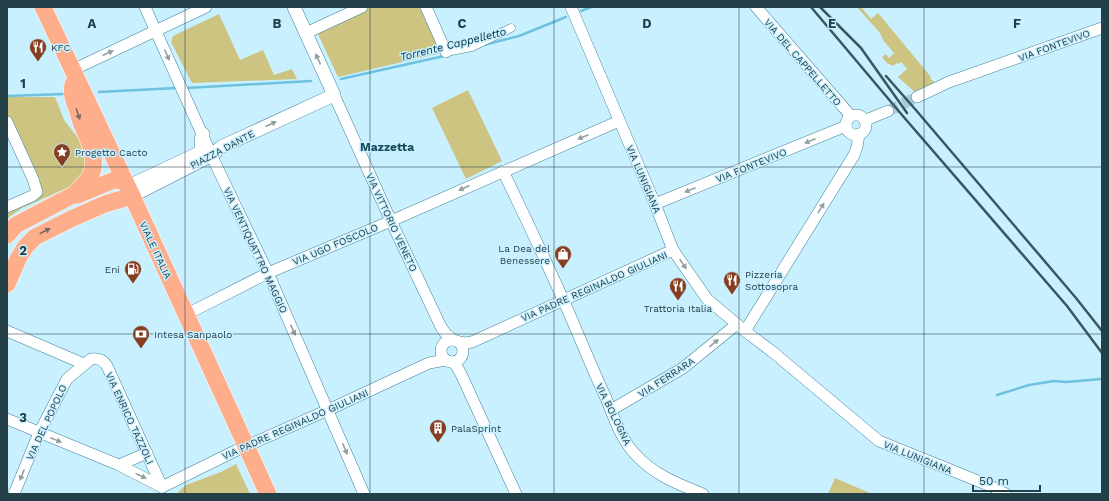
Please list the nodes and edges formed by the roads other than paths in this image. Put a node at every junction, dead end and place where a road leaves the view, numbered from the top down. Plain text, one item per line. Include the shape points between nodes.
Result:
1 (43, 7) edge
2 (144, 7) edge
3 (206, 7) edge
4 (294, 7) edge
5 (362, 7) edge
6 (426, 7) edge
7 (571, 7) edge
8 (756, 7) edge
9 (512, 28) dead end
10 (1102, 28) edge
11 (156, 31) junction
12 (306, 34) junction
13 (446, 52) joint
14 (73, 72) junction
15 (334, 95) junction
16 (917, 96) tunnel mouth
17 (888, 111) tunnel mouth
18 (866, 120) junction
19 (619, 121) junction
20 (849, 121) junction
21 (7, 122) edge
22 (203, 134) junction
23 (859, 134) junction
24 (212, 155) junction
25 (503, 171) junction
26 (128, 188) junction
27 (73, 195) junction
28 (105, 204) junction
29 (655, 204) junction
30 (7, 207) edge
31 (391, 221) junction
32 (144, 222) junction
33 (7, 235) edge
34 (673, 250) junction
35 (268, 273) junction
36 (7, 284) edge
37 (564, 300) junction
38 (191, 312) dead end
39 (741, 328) junction
40 (7, 331) edge
41 (452, 351) junction
42 (88, 362) junction
43 (598, 391) dead end
44 (610, 409) junction
45 (328, 410) junction
46 (7, 419) edge
47 (39, 433) junction
48 (246, 446) junction
49 (147, 453) junction
50 (119, 465) junction
51 (162, 490) edge
52 (14, 494) edge
53 (268, 494) edge
54 (364, 494) edge
55 (516, 494) edge
56 (703, 494) edge
57 (1006, 494) edge

1 - 14 main road, VIALE ITALIA
2 - 11 street, VIA VENTIQUATTRO MAGGIO
3 - 11 street
4 - 12 street, VIA VITTORIO VENETO
5 - 12 street
6 - 13 street
7 - 19 street, VIA LUNIGIANA
8 - 20 street, VIA DEL CAPPELLETTO
9 - 13 street via 472,46
10 - 16 street, VIA FONTEVIVO via 949,82
14 -> 11 street
11 -> 22 street, VIA VENTIQUATTRO MAGGIO
15 -> 12 street, VIA VITTORIO VENETO
14 - 26 main road, VIALE ITALIA
14 -> 27 main road via 75,104 89,140 94,164 88,179
24 -> 15 street, PIAZZA DANTE via 221,147
15 - 31 street, VIA VITTORIO VENETO
17 - 18 street
18 - 20 street via 857,114
18 - 23 street via 866,127
19 -> 25 street, VIA UGO FOSCOLO
19 - 29 street, VIA LUNIGIANA
20 - 23 street via 850,132
20 -> 29 street, VIA FONTEVIVO
21 - 30 street via 37,192
22 - 24 street, VIA VENTIQUATTRO MAGGIO
22 - 26 street, PIAZZA DANTE via 201,151 197,154
39 -> 23 street via 854,155
24 - 26 street, PIAZZA DANTE
24 - 35 street, VIA VENTIQUATTRO MAGGIO
25 -> 31 street, VIA UGO FOSCOLO
25 - 37 street
26 - 27 main road via 114,180
26 - 28 main road
26 - 32 main road, VIALE ITALIA
27 - 33 main road via 16,225
28 - 32 main road
36 -> 28 main road via 22,252 35,236
29 - 34 street, VIA LUNIGIANA
31 - 35 street, VIA UGO FOSCOLO
31 - 41 street, VIA VITTORIO VENETO
32 - 48 main road, VIALE ITALIA
34 - 37 street, VIA PADRE REGINALDO GIULIANI
34 -> 39 street, VIA LUNIGIANA via 707,300
35 - 38 street, VIA UGO FOSCOLO
35 -> 45 street, VIA VENTIQUATTRO MAGGIO
37 - 41 street, VIA PADRE REGINALDO GIULIANI
37 - 44 street, VIA BOLOGNA
44 -> 39 street, VIA FERRARA via 682,368
39 - 57 street, VIA LUNIGIANA via 879,441
40 - 42 street, VIA ENRICO TAZZOLI
41 - 45 street, VIA PADRE REGINALDO GIULIANI
41 - 55 street, VIA VITTORIO VENETO
42 - 47 street, VIA DEL POPOLO via 67,379
42 - 49 street, VIA ENRICO TAZZOLI via 99,359 107,366
43 - 44 street
44 - 56 street, VIA BOLOGNA via 625,440 645,464 672,482
45 - 48 street, VIA PADRE REGINALDO GIULIANI
45 -> 54 street, VIA VENTIQUATTRO MAGGIO
46 - 47 street
47 -> 50 street
47 -> 52 street, VIA DEL POPOLO
48 - 51 street, VIA PADRE REGINALDO GIULIANI
48 - 53 main road, VIALE ITALIA
49 - 50 street
49 - 51 street, VIA ENRICO TAZZOLI
50 -> 51 street

